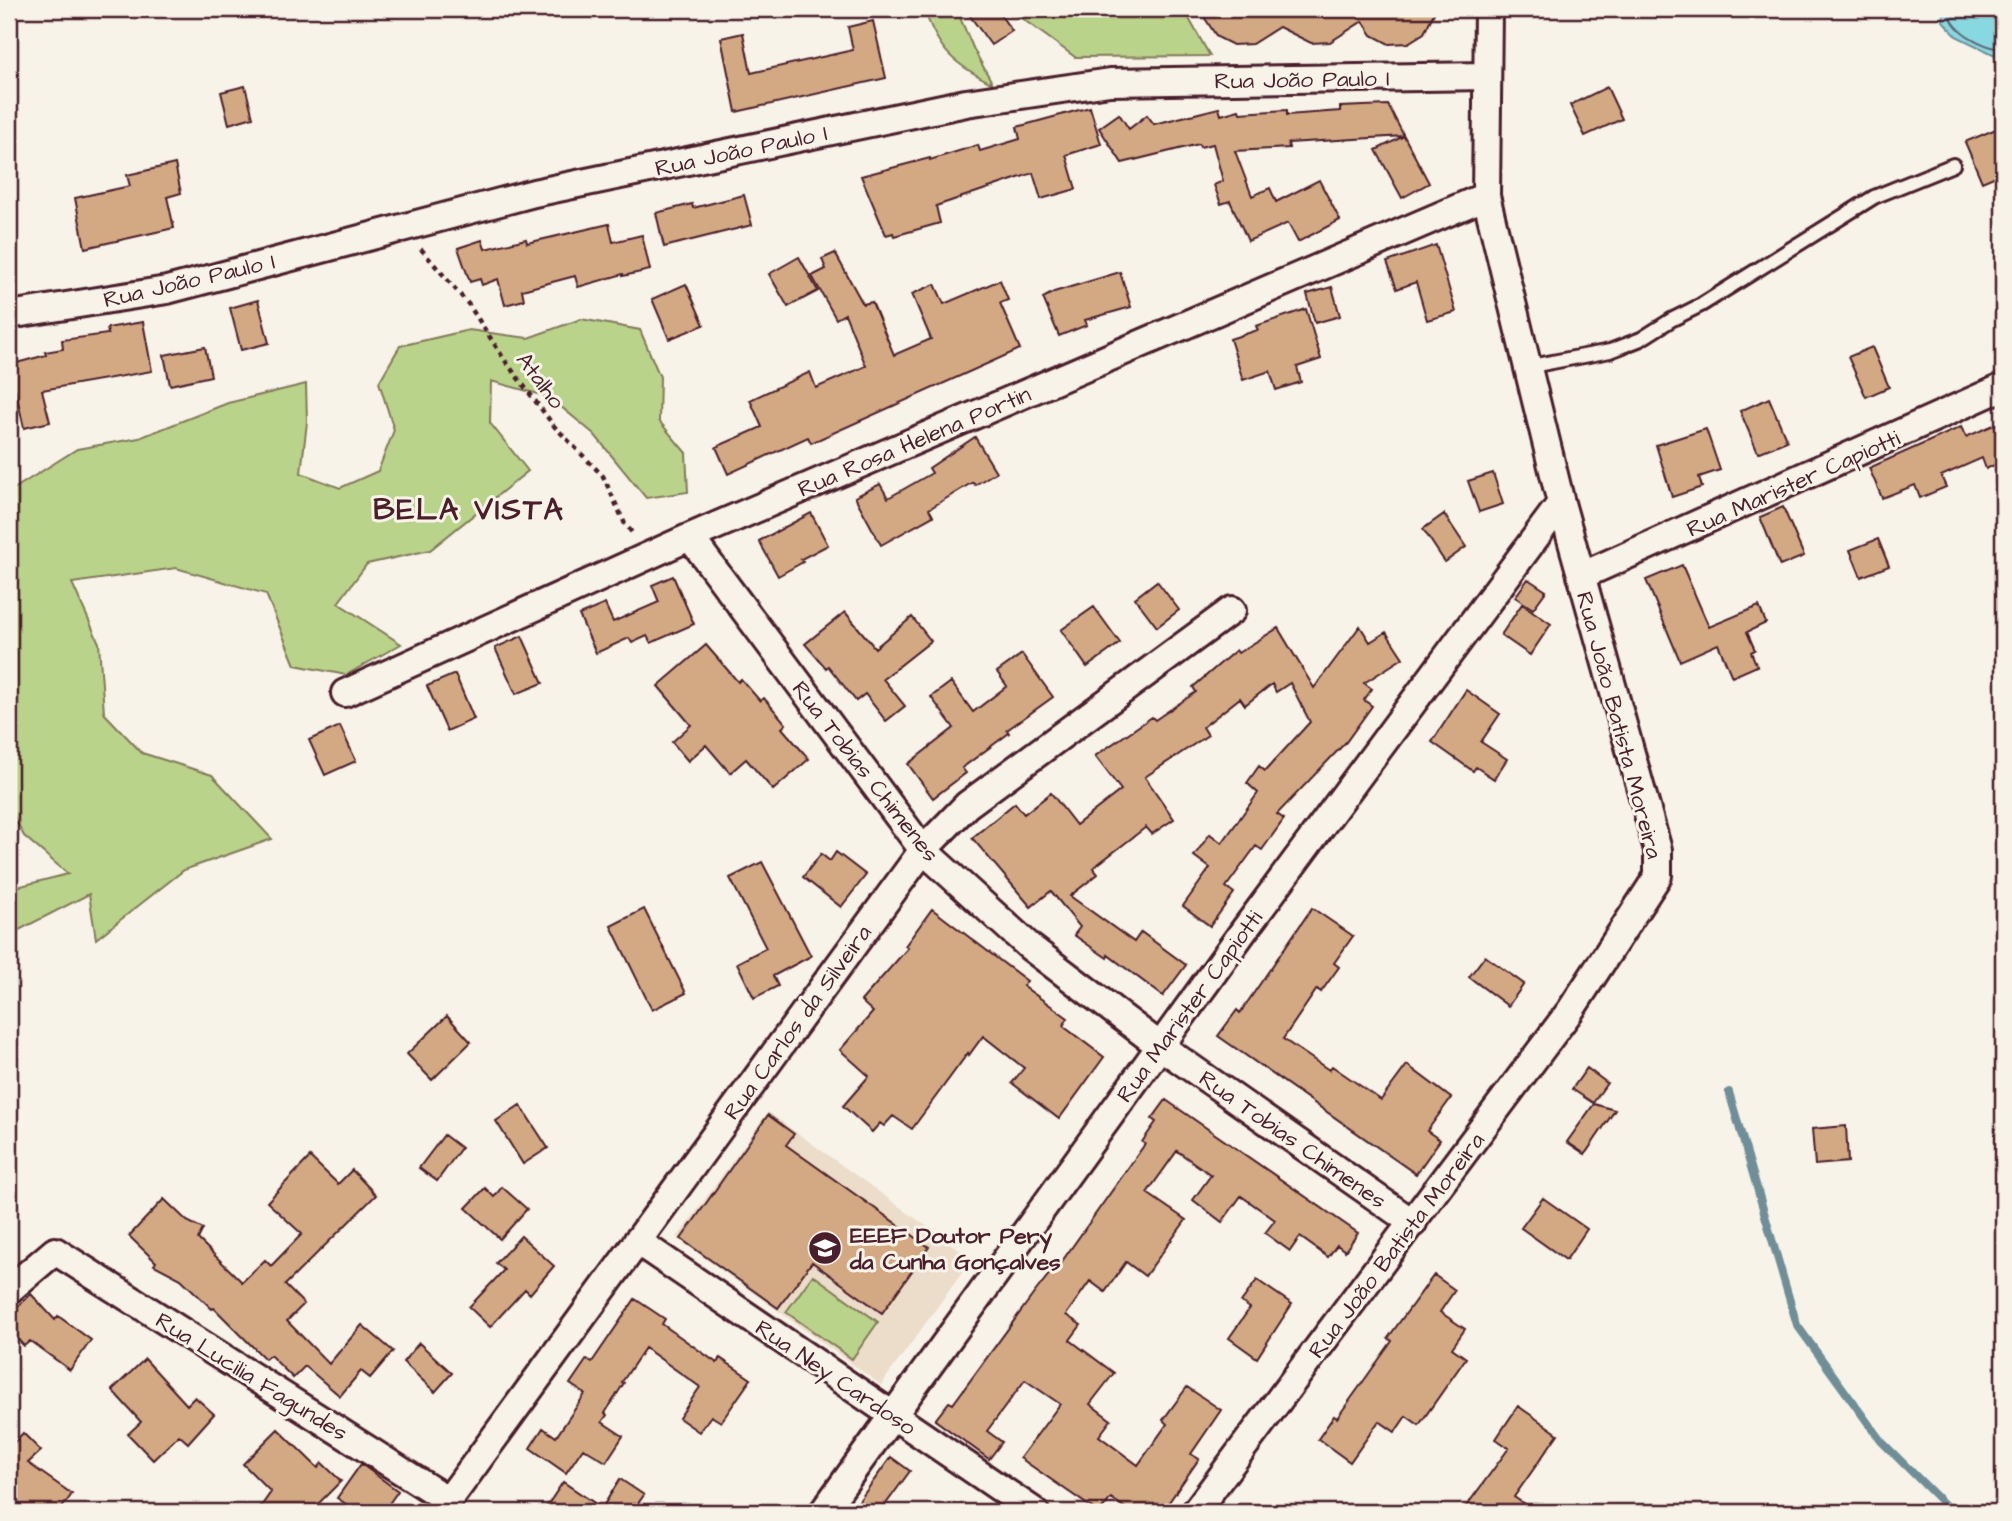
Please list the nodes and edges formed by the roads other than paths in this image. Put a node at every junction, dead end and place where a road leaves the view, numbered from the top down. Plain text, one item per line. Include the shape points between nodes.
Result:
1 (1488, 9) edge
2 (1486, 76) junction
3 (1953, 165) dead end
4 (1486, 195) junction
5 (9, 315) edge
6 (1526, 367) junction
7 (2003, 387) edge
8 (1561, 503) junction
9 (690, 537) junction
10 (1581, 576) junction
11 (1232, 610) dead end
12 (345, 693) dead end
13 (923, 850) junction
14 (1160, 1046) junction
15 (1413, 1223) junction
16 (637, 1241) junction
17 (9, 1290) edge
18 (892, 1416) junction
19 (445, 1507) edge
20 (823, 1512) edge
21 (1035, 1512) edge
22 (1195, 1512) edge

1 - 2 street, Rua João Batista Moreira
2 - 4 street, Rua João Batista Moreira
2 - 5 street, Rua João Paulo I via 1110,82 966,103 534,193 167,290
3 - 6 lane via 1874,197 1641,339 1610,351
4 - 6 street, Rua João Batista Moreira
4 - 9 street, Rua Rosa Helena Portin
6 - 8 street, Rua João Batista Moreira
7 - 10 street, Rua Marister Capiotti
8 - 10 street, Rua João Batista Moreira
8 - 14 street, Rua Marister Capiotti
9 - 12 street, Rua Rosa Helena Portin
9 - 13 street, Rua Tobias Chimenes
10 - 15 street, Rua João Batista Moreira via 1658,850 1658,876 1570,1010
11 - 13 street, Rua Carlos da Silveira via 967,805
13 - 14 street, Rua Tobias Chimenes via 1030,947
13 - 16 street, Rua Carlos da Silveira
14 - 15 street, Rua Tobias Chimenes
14 - 18 street, Rua Marister Capiotti
15 - 22 street, Rua João Batista Moreira
16 - 18 street, Rua Ney Cardoso
16 - 19 street, Rua Carlos da Silveira
17 - 19 street, Rua Lucilia Fagundes via 55,1251
18 - 20 street, Rua Marister Capiotti
18 - 21 street, Rua Ney Cardoso

